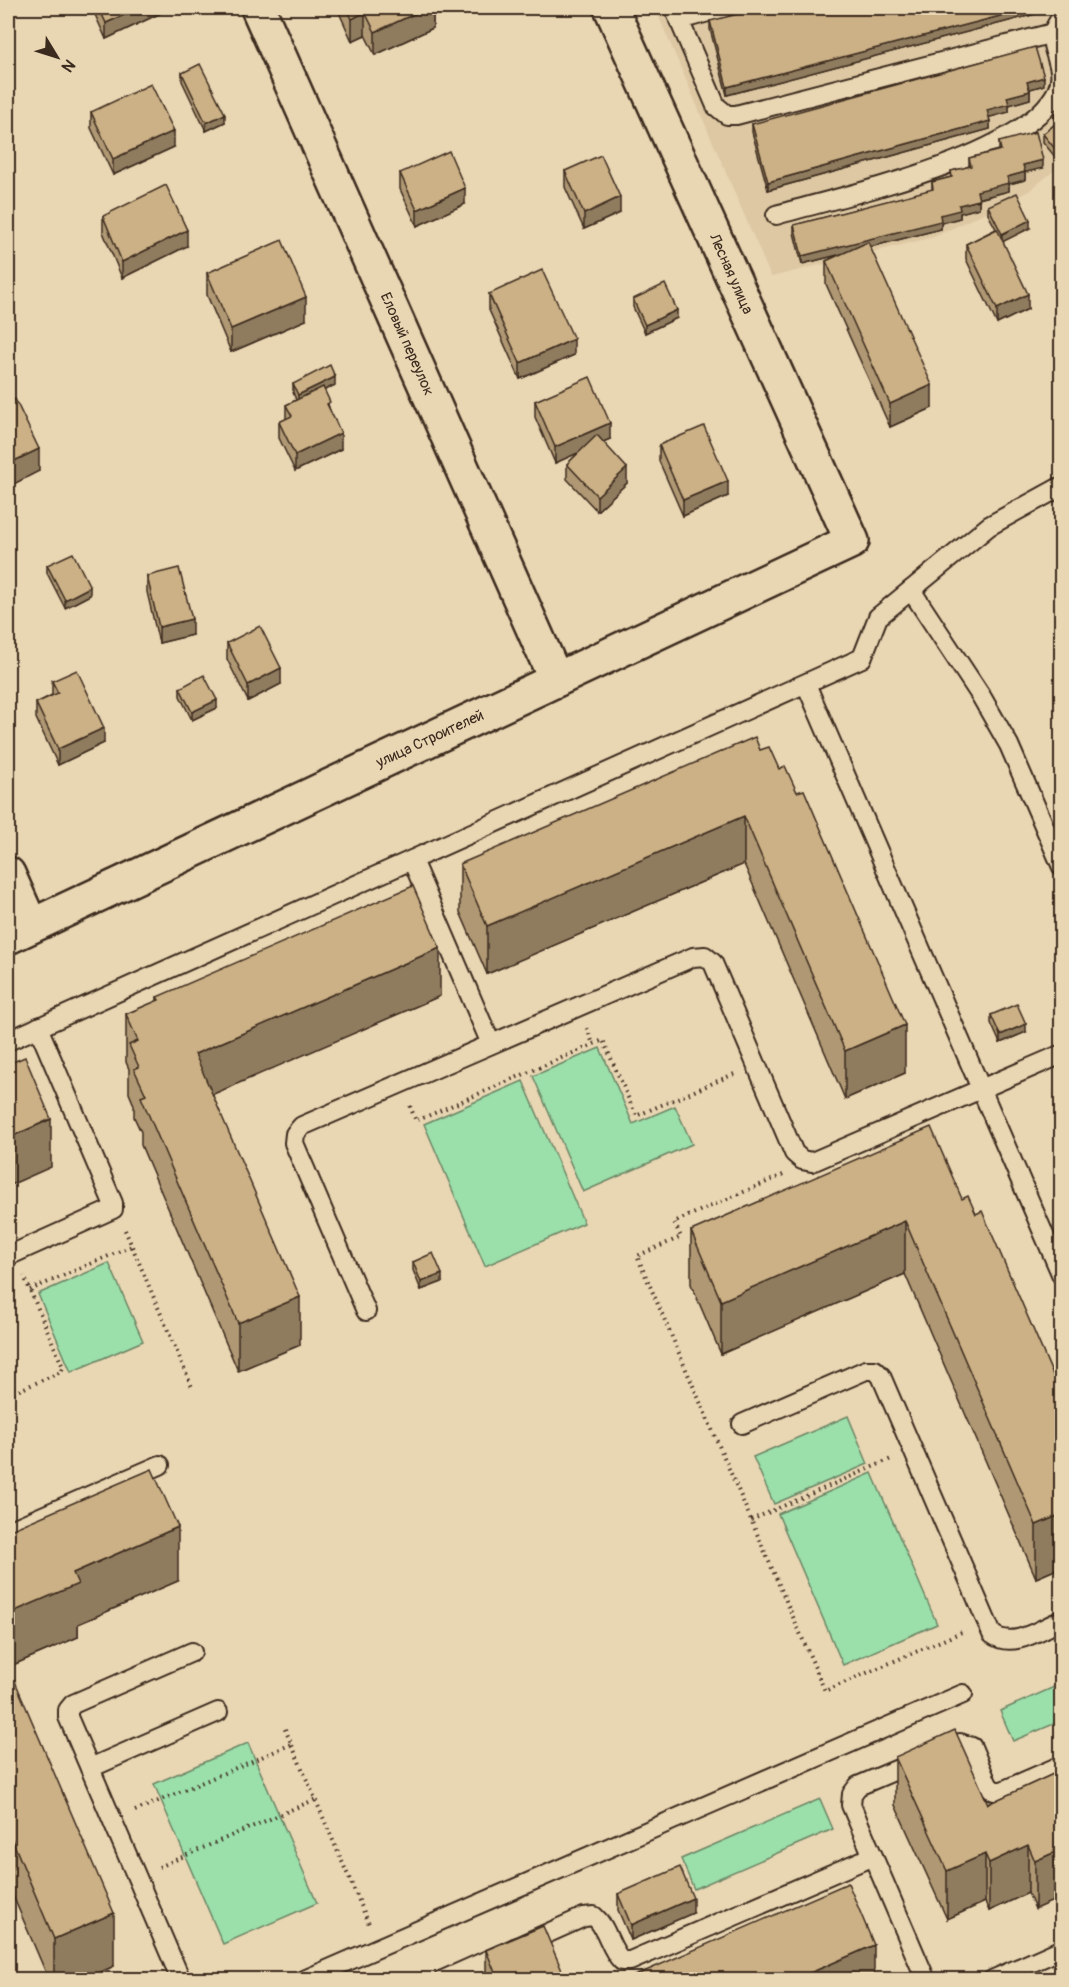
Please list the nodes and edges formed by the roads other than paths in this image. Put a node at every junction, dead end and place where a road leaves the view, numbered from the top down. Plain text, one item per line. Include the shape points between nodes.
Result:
1 (258, 8) edge
2 (610, 8) edge
3 (723, 8) edge
4 (676, 14) edge
5 (1062, 16) edge
6 (1053, 33) junction
7 (776, 215) dead end
8 (1062, 486) edge
9 (852, 541) joint
10 (911, 590) junction
11 (556, 680) junction
12 (806, 684) junction
13 (412, 860) junction
14 (1062, 867) edge
15 (8, 874) edge
16 (19, 932) edge
17 (38, 1027) junction
18 (8, 1041) edge
19 (491, 1044) junction
20 (1062, 1054) edge
21 (981, 1089) junction
22 (11, 1255) edge
23 (1062, 1276) edge
24 (366, 1311) dead end
25 (742, 1424) dead end
26 (160, 1465) dead end
27 (8, 1531) edge
28 (1062, 1620) edge
29 (192, 1652) dead end
30 (963, 1694) dead end
31 (218, 1712) dead end
32 (1062, 1765) edge
33 (90, 1768) junction
34 (873, 1856) junction
35 (1062, 1949) edge
36 (181, 1980) edge
37 (304, 1980) edge
38 (443, 1980) edge
39 (926, 1980) edge
40 (992, 1980) edge

1 - 11 street, Еловый переулок
2 - 9 street, Лесная улица
3 - 4 lane
4 - 6 lane via 716,106 727,115
5 - 6 lane
6 - 7 lane via 1061,76 1057,91 1031,121 946,166
8 - 10 lane via 989,526
9 - 11 street, улица Строителей
10 - 12 lane via 878,617 862,658
10 - 14 lane via 1009,745
11 - 16 street, улица Строителей
12 - 13 lane
12 - 21 lane
13 - 17 lane
13 - 19 lane
15 - 16 street
17 - 18 lane
17 - 22 lane via 113,1209
19 - 21 lane via 693,957 705,956 713,963 795,1153 802,1160 812,1162
19 - 24 lane via 302,1126 295,1134 294,1143
20 - 21 lane
21 - 23 lane
25 - 28 lane via 866,1370 875,1370 881,1376 992,1634 1002,1641 1014,1641
26 - 27 lane
29 - 33 lane via 73,1704 68,1717
30 - 37 lane
31 - 33 lane
32 - 34 lane via 994,1791 972,1747 960,1743 858,1786 851,1805
33 - 36 lane
34 - 38 lane via 630,1961 622,1961 616,1955 602,1923 594,1916 584,1917
34 - 39 lane
35 - 40 lane

